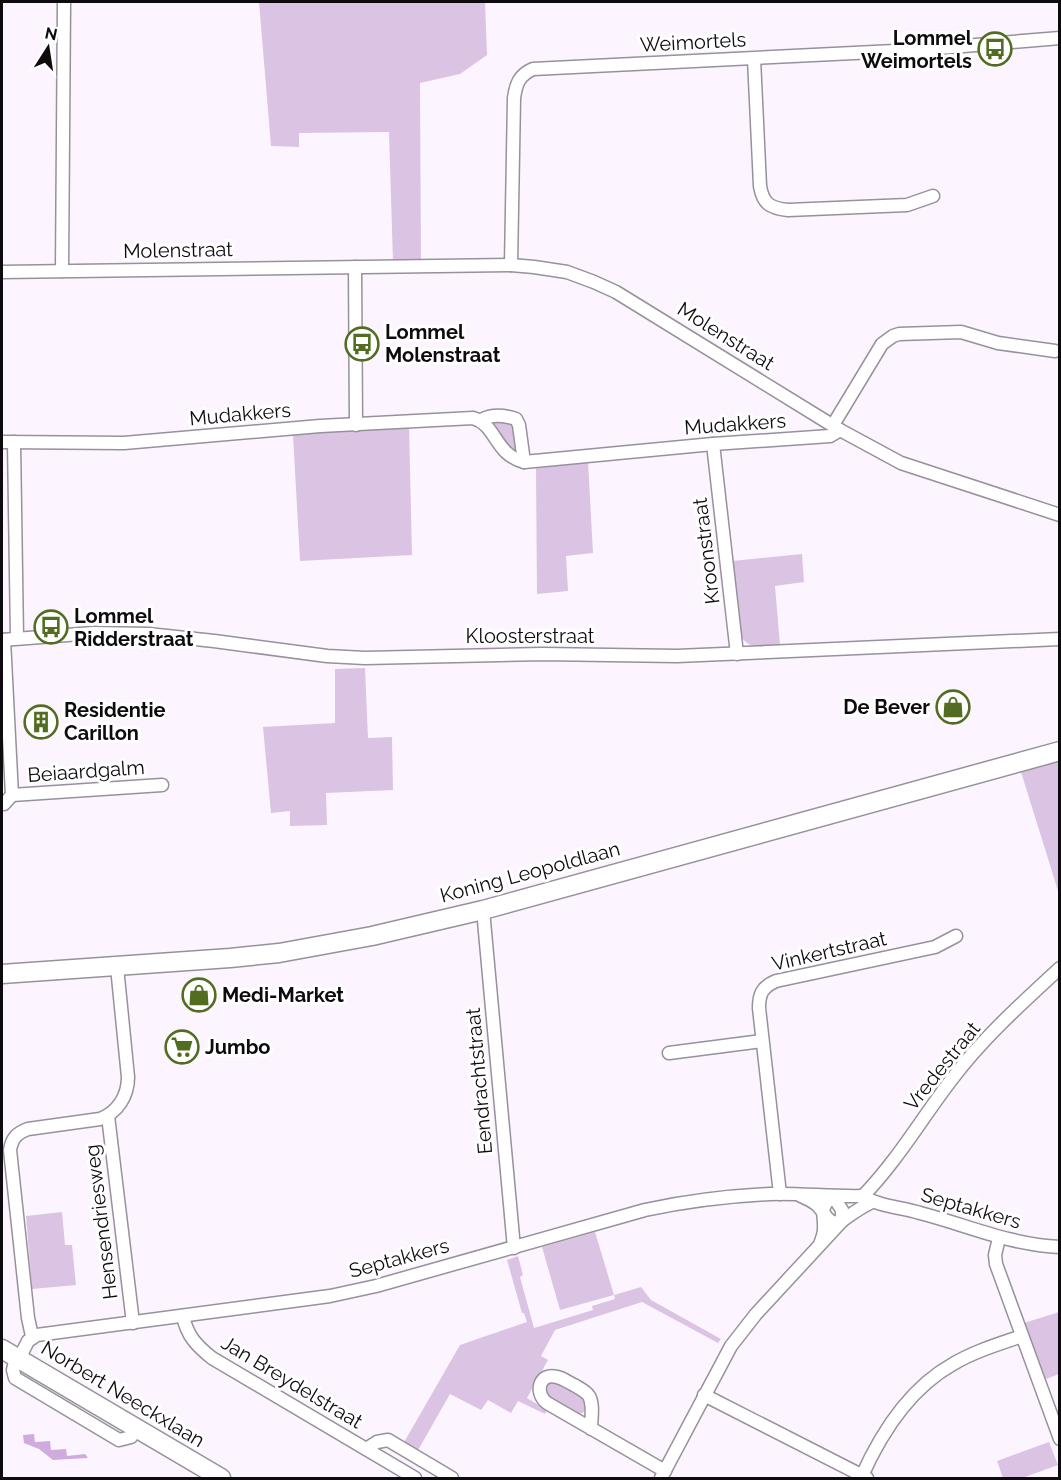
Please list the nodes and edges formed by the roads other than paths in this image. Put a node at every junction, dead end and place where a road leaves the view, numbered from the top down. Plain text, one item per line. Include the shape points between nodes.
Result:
1 (64, 2) edge
2 (1059, 38) edge
3 (754, 58) junction
4 (933, 196) dead end
5 (511, 265) junction
6 (354, 267) junction
7 (63, 271) junction
8 (2, 272) edge
9 (1055, 351) dead end
10 (481, 420) junction
11 (356, 425) junction
12 (837, 428) junction
13 (8, 442) edge
14 (713, 444) junction
15 (524, 462) junction
16 (1059, 515) edge
17 (17, 638) junction
18 (1059, 639) edge
19 (3, 640) edge
20 (738, 654) junction
21 (1059, 751) edge
22 (162, 785) dead end
23 (8, 789) edge
24 (2, 804) edge
25 (483, 910) junction
26 (956, 936) dead end
27 (117, 967) junction
28 (1059, 968) edge
29 (2, 974) edge
30 (762, 1041) junction
31 (669, 1053) dead end
32 (108, 1116) junction
33 (780, 1194) junction
34 (797, 1194) junction
35 (833, 1196) junction
36 (868, 1199) junction
37 (822, 1212) junction
38 (842, 1221) junction
39 (999, 1238) junction
40 (820, 1244) junction
41 (1059, 1247) edge
42 (514, 1248) junction
43 (183, 1316) junction
44 (133, 1323) junction
45 (32, 1336) junction
46 (1022, 1336) junction
47 (12, 1355) edge
48 (704, 1395) junction
49 (591, 1429) junction
50 (1059, 1439) edge
51 (366, 1449) junction
52 (663, 1475) edge
53 (864, 1478) edge
54 (221, 1479) edge
55 (416, 1479) edge
56 (452, 1479) edge

1 - 7 street
2 - 3 street, Weimortels
3 - 4 street via 760,186 768,205 788,210 908,205
3 - 5 street, Weimortels via 533,69 524,73 514,98
5 - 6 street, Molenstraat
5 - 12 street, Molenstraat via 567,272 616,292
6 - 7 street, Molenstraat
6 - 11 street
7 - 8 street, Molenstraat
9 - 12 street via 998,344 961,332 893,336 882,344
10 - 11 street, Mudakkers
10 - 15 street via 504,452
10 - 15 street, Mudakkers via 488,416 516,419
11 - 13 street, Mudakkers via 133,442
12 - 14 street, Mudakkers via 830,436
12 - 16 street, Molenstraat via 901,463
13 - 17 street
14 - 15 street, Mudakkers
14 - 20 street, Kroonstraat
17 - 19 street, Kloosterstraat
17 - 20 street, Kloosterstraat via 148,634 365,658
18 - 20 street, Kloosterstraat
19 - 23 street, Beiaardgalm
21 - 25 main road, Koning Leopoldlaan
22 - 23 street, Beiaardgalm
23 - 24 street, Beiaardgalm
25 - 27 main road, Koning Leopoldlaan via 298,950
25 - 42 street, Eendrachtstraat
26 - 30 street, Vinkertstraat via 935,947 768,985 759,998
27 - 29 main road, Koning Leopoldlaan
27 - 32 street, Hensendriesweg via 128,1085 123,1099
28 - 36 street, Vredestraat via 969,1058
30 - 31 street
30 - 33 street, Vinkertstraat
32 - 44 street, Hensendriesweg
32 - 45 street, Hensendriesweg via 28,1129 17,1134 11,1143
33 - 34 street, Septakkers
33 - 42 street, Septakkers via 677,1203
34 - 35 street, Septakkers
34 - 37 street via 811,1200
35 - 36 street, Septakkers
35 - 37 street
35 - 38 street via 842,1210
36 - 38 street
36 - 39 street, Septakkers
37 - 38 street via 826,1220
37 - 40 street
38 - 40 street
39 - 41 street, Septakkers
39 - 46 street via 996,1264
40 - 48 street via 743,1329
42 - 43 street, Septakkers via 341,1294
43 - 44 street, Septakkers
43 - 51 street, Jan Breydelstraat via 194,1342 212,1358
44 - 45 street, Septakkers
45 - 47 street
46 - 50 street
46 - 53 street via 973,1353 932,1378 902,1409
47 - 54 main road, Norbert Neeckxlaan
48 - 52 street
48 - 53 street
49 - 49 street via 541,1398 543,1380 556,1377 588,1395
49 - 52 street
51 - 55 street, Jan Breydelstraat
51 - 56 street, Jan Breydelstraat via 388,1440

